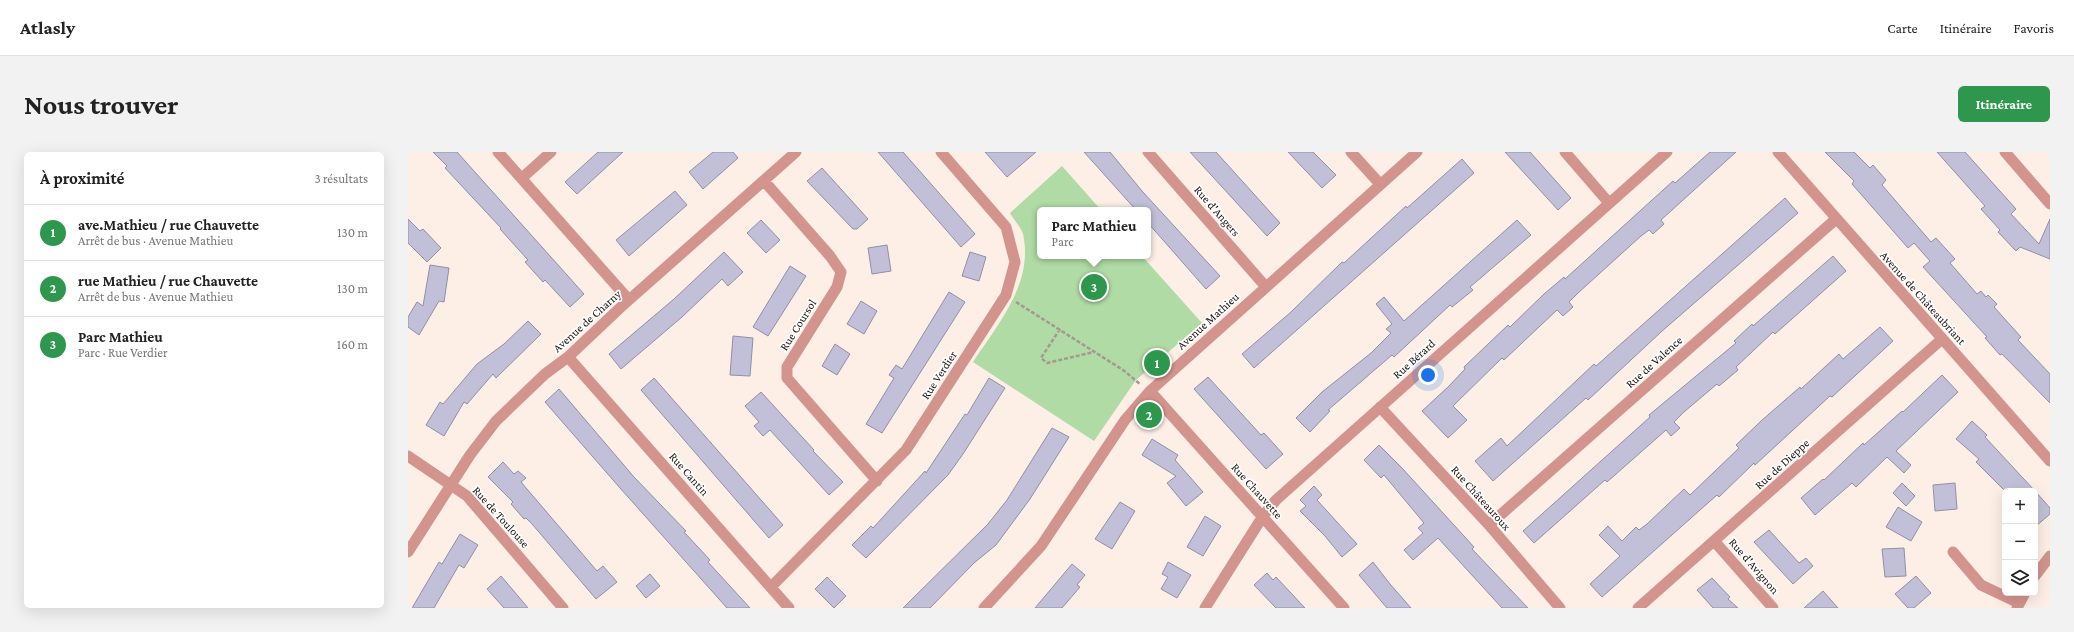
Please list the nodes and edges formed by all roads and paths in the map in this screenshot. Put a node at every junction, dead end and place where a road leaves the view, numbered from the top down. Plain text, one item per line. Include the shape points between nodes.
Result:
1 (498, 152) edge
2 (552, 152) edge
3 (796, 152) edge
4 (941, 152) edge
5 (1148, 152) edge
6 (1351, 152) edge
7 (1417, 152) edge
8 (1565, 152) edge
9 (1667, 152) edge
10 (1778, 152) edge
11 (2005, 152) edge
12 (522, 178) junction
13 (764, 181) junction
14 (1380, 184) junction
15 (1609, 203) junction
16 (2050, 204) edge
17 (1836, 219) junction
18 (1266, 287) junction
19 (1006, 295) junction
20 (629, 300) junction
21 (1060, 329) junction
22 (1942, 339) junction
23 (1094, 352) junction
24 (568, 357) junction
25 (1150, 391) junction
26 (1380, 407) junction
27 (408, 456) edge
28 (2050, 461) edge
29 (877, 481) junction
30 (452, 485) junction
31 (1263, 516) junction
32 (1489, 526) junction
33 (1714, 542) junction
34 (408, 552) edge
35 (1953, 552) dead end
36 (2050, 556) edge
37 (2038, 572) edge
38 (771, 587) junction
39 (2023, 596) edge
40 (2018, 606) edge
41 (563, 608) edge
42 (789, 608) edge
43 (984, 608) edge
44 (1205, 608) edge
45 (1344, 608) edge
46 (1560, 608) edge
47 (1638, 608) edge
48 (1773, 608) edge

1 - 12 street
2 - 12 street
3 - 13 street, Avenue de Charny
4 - 19 street, Rue Verdier via 1006,226 1015,262
5 - 18 street, Rue d'Angers
6 - 14 street
7 - 14 street, Avenue Mathieu
8 - 15 street
9 - 15 street, Rue Bérard
10 - 17 street, Avenue de Châteaubriant
11 - 16 street
12 - 20 street
13 - 20 street, Avenue de Charny
13 - 29 street, Rue Coursol via 830,256 840,272 837,287 787,366 787,378
14 - 18 street, Avenue Mathieu
15 - 26 street, Rue Bérard
17 - 22 street, Avenue de Châteaubriant
17 - 32 street, Rue de Valence
18 - 25 street, Avenue Mathieu
19 - 21 path
19 - 29 street, Rue Verdier via 906,450
20 - 24 street, Avenue de Charny
21 - 23 path
21 - 23 path via 1041,358 1046,363
22 - 28 street, Avenue de Châteaubriant
22 - 33 street, Rue de Dieppe
23 - 25 path
24 - 30 street, Avenue de Charny via 545,374 496,421 470,455
24 - 38 street, Rue Cantin
25 - 31 street, Rue Chauvette
25 - 43 street, Avenue Mathieu via 1125,420 1041,546
26 - 31 street, Rue Bérard via 1276,500
26 - 32 street, Rue Châteauroux
27 - 30 street, Rue de Toulouse
29 - 38 street, Rue Verdier
30 - 34 street, Avenue de Charny
30 - 41 street, Rue de Toulouse via 467,496
31 - 44 street, Rue Bérard
31 - 45 street, Rue Chauvette
32 - 46 street, Rue Châteauroux
33 - 47 street, Rue de Dieppe
33 - 48 street, Rue d'Avignon
35 - 40 street via 1981,585
36 - 37 street
38 - 42 street, Rue Cantin
39 - 40 street

